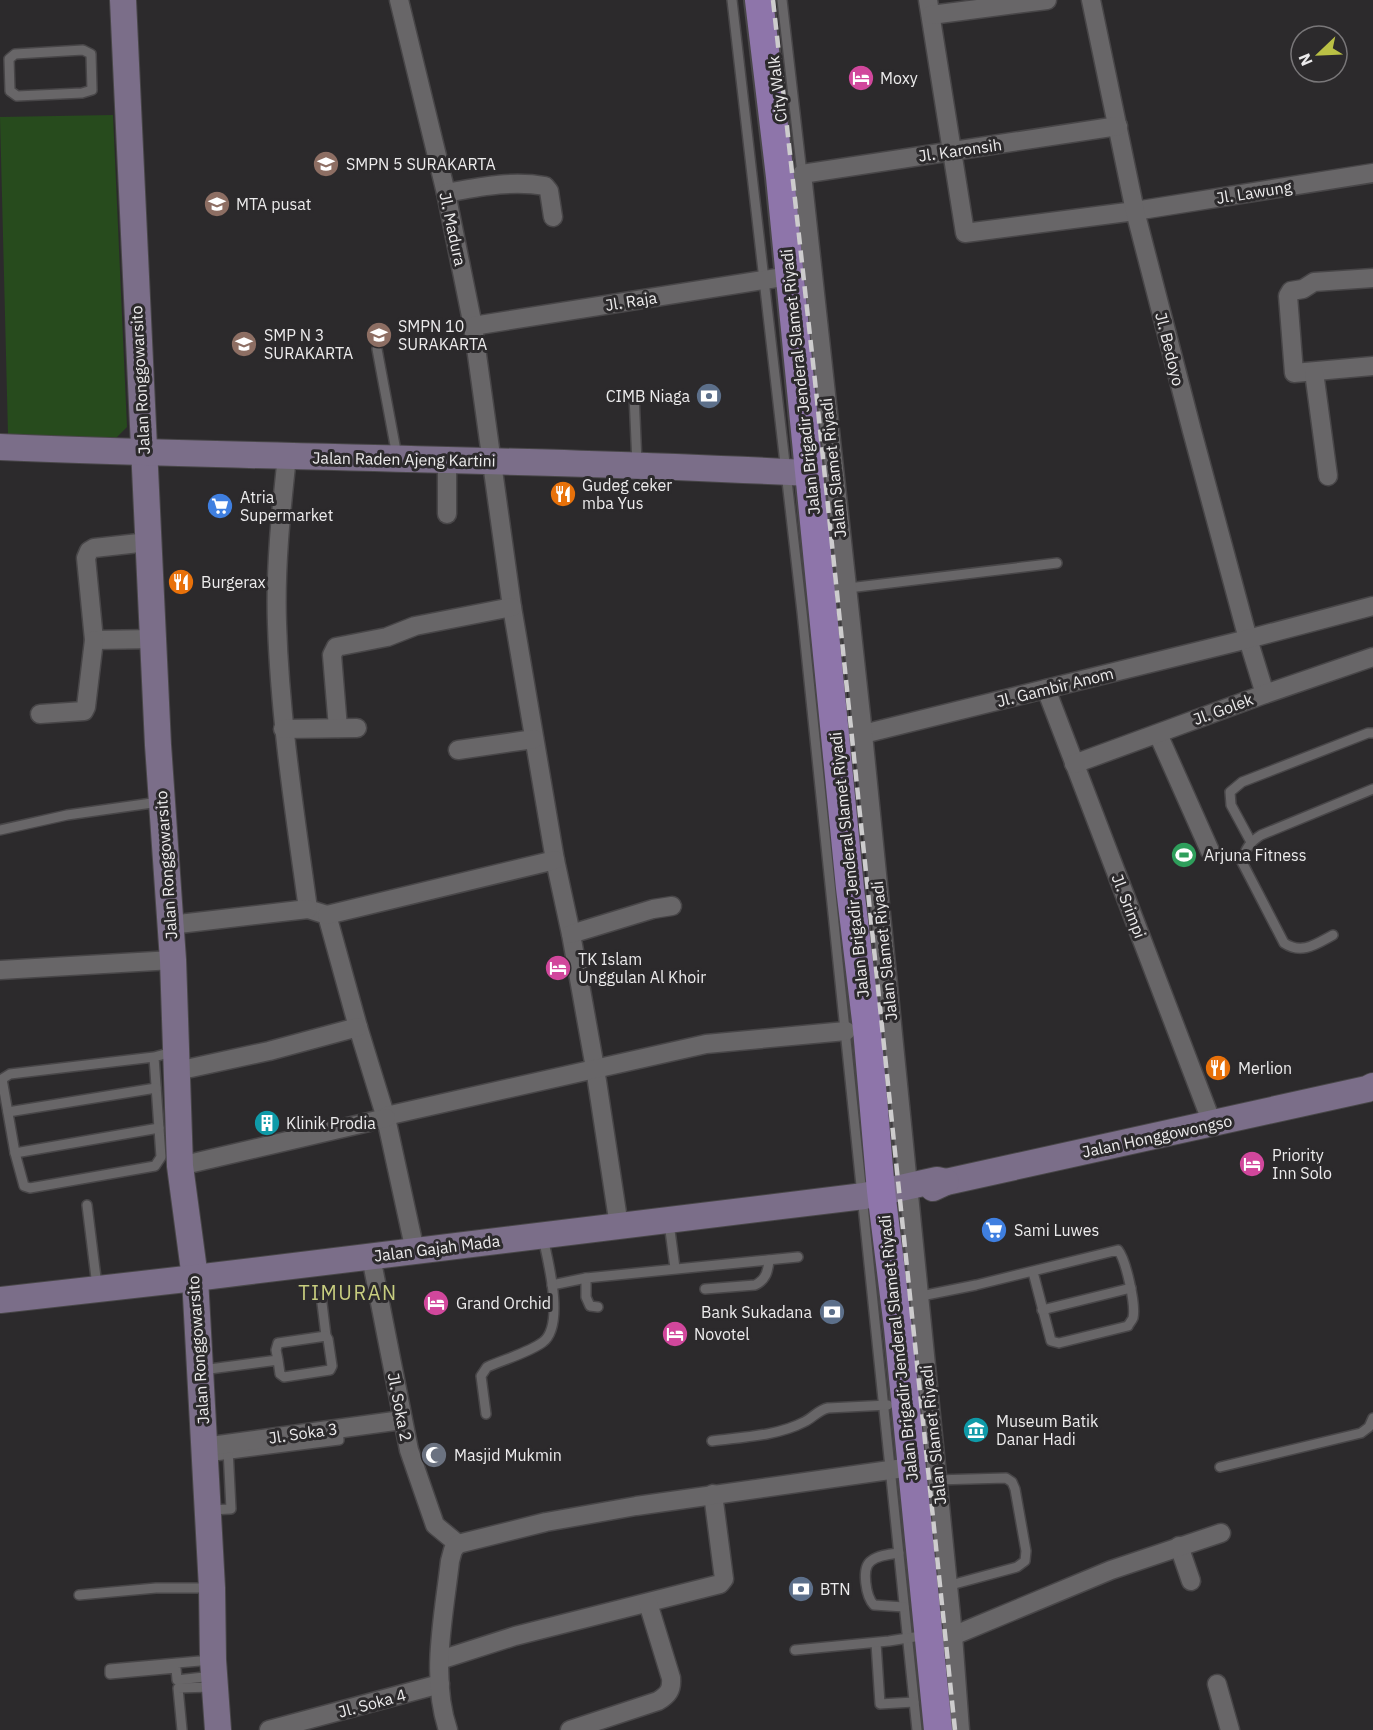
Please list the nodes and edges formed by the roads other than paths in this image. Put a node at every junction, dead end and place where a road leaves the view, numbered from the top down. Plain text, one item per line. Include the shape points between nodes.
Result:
1 (123, 0) edge
2 (399, 0) edge
3 (732, 0) edge
4 (759, 0) edge
5 (767, 0) edge
6 (782, 0) edge
7 (1047, 0) edge
8 (1091, 0) edge
9 (929, 7) edge
10 (5, 76) edge
11 (1118, 126) junction
12 (952, 151) junction
13 (1373, 173) edge
14 (789, 175) junction
15 (446, 193) junction
16 (1135, 211) junction
17 (553, 217) dead end
18 (776, 278) junction
19 (1373, 278) edge
20 (473, 326) junction
21 (377, 349) dead end
22 (1373, 366) edge
23 (1314, 372) junction
24 (810, 381) junction
25 (634, 394) dead end
26 (0, 447) edge
27 (143, 453) junction
28 (287, 456) junction
29 (397, 459) junction
30 (447, 460) junction
31 (491, 461) junction
32 (637, 466) junction
33 (797, 473) junction
34 (1328, 476) dead end
35 (447, 514) dead end
36 (148, 542) junction
37 (1058, 563) dead end
38 (833, 590) junction
39 (1373, 606) edge
40 (512, 607) junction
41 (153, 639) junction
42 (1248, 639) junction
43 (94, 640) junction
44 (1373, 657) edge
45 (1047, 689) junction
46 (841, 693) dead end
47 (1265, 694) junction
48 (40, 714) dead end
49 (338, 728) junction
50 (357, 728) dead end
51 (283, 729) junction
52 (1373, 733) edge
53 (1158, 734) junction
54 (847, 738) junction
55 (534, 739) junction
56 (458, 750) dead end
57 (1074, 764) junction
58 (1373, 789) edge
59 (162, 802) junction
60 (0, 830) edge
61 (1251, 842) junction
62 (1210, 851) dead end
63 (555, 860) junction
64 (672, 906) dead end
65 (308, 909) junction
66 (327, 915) junction
67 (170, 925) junction
68 (571, 934) junction
69 (1333, 935) dead end
70 (866, 937) dead end
71 (173, 960) junction
72 (0, 970) edge
73 (358, 1028) junction
74 (856, 1030) junction
75 (169, 1060) junction
76 (595, 1068) junction
77 (156, 1088) junction
78 (1371, 1088) edge
79 (8, 1112) junction
80 (386, 1117) junction
81 (1212, 1123) junction
82 (159, 1128) junction
83 (886, 1135) dead end
84 (15, 1153) junction
85 (180, 1166) junction
86 (888, 1192) junction
87 (87, 1204) dead end
88 (669, 1220) junction
89 (619, 1226) junction
90 (543, 1235) junction
91 (415, 1251) junction
92 (371, 1257) junction
93 (798, 1257) dead end
94 (769, 1260) junction
95 (675, 1268) junction
96 (1033, 1272) junction
97 (195, 1278) junction
98 (586, 1278) junction
99 (552, 1285) junction
100 (1131, 1288) junction
101 (97, 1289) junction
102 (705, 1289) dead end
103 (905, 1294) junction
104 (321, 1295) dead end
105 (0, 1300) edge
106 (598, 1307) dead end
107 (1042, 1310) junction
108 (326, 1336) junction
109 (278, 1360) junction
110 (200, 1370) junction
111 (895, 1405) junction
112 (486, 1414) dead end
113 (1373, 1418) edge
114 (402, 1420) junction
115 (712, 1441) dead end
116 (216, 1450) junction
117 (1220, 1467) dead end
118 (915, 1475) junction
119 (713, 1494) junction
120 (1221, 1533) dead end
121 (458, 1544) junction
122 (1179, 1546) junction
123 (899, 1552) junction
124 (1191, 1581) dead end
125 (212, 1588) junction
126 (927, 1588) junction
127 (79, 1595) dead end
128 (648, 1604) junction
129 (934, 1640) junction
130 (876, 1642) junction
131 (795, 1650) dead end
132 (440, 1660) junction
133 (214, 1674) junction
134 (440, 1684) junction
135 (1217, 1684) dead end
136 (914, 1702) junction
137 (182, 1730) edge
138 (218, 1730) edge
139 (268, 1730) edge
140 (448, 1730) edge
141 (570, 1730) edge
142 (917, 1730) edge
143 (938, 1730) edge
144 (960, 1730) edge
145 (1230, 1730) edge

1 - 27 main road, Jalan Ronggowarsito
2 - 15 street, Jl. Madura
3 - 18 lane
4 - 14 main road, Jalan Brigadir Jenderal Slamet Riyadi
5 - 14 lane
6 - 14 lane, City Walk
7 - 9 street
8 - 11 street, Jl. Bedoyo
9 - 12 street
10 - 10 lane via 10,91 17,96 82,93 92,90 91,54 83,50 15,54 9,59
11 - 12 street, Jl. Karonsih
11 - 16 street, Jl. Bedoyo
12 - 14 street, Jl. Karonsih
12 - 16 street, Jl. Lawung via 965,233
13 - 16 street, Jl. Lawung
14 - 18 main road, Jalan Brigadir Jenderal Slamet Riyadi
14 - 24 street, Jalan Slamet Riyadi
15 - 17 street via 499,184 545,186 549,189
15 - 20 street, Jl. Madura
16 - 42 street, Jl. Bedoyo
18 - 20 street, Jl. Raja
18 - 24 main road, Jalan Brigadir Jenderal Slamet Riyadi
18 - 33 lane
19 - 23 street via 1314,282 1289,294 1294,371
20 - 31 street, Jl. Madura
21 - 29 lane
22 - 23 street
23 - 34 street
24 - 33 main road, Jalan Brigadir Jenderal Slamet Riyadi
24 - 38 street, Jalan Slamet Riyadi
25 - 32 lane
26 - 27 main road, Jalan Raden Ajeng Kartini
27 - 28 main road, Jalan Raden Ajeng Kartini
27 - 36 main road, Jalan Ronggowarsito
28 - 29 main road, Jalan Raden Ajeng Kartini
28 - 51 street via 278,540 277,598
29 - 30 main road, Jalan Raden Ajeng Kartini
30 - 31 main road, Jalan Raden Ajeng Kartini
30 - 35 street
31 - 32 main road, Jalan Raden Ajeng Kartini
31 - 40 street, Jl. Madura
32 - 33 main road, Jalan Raden Ajeng Kartini
33 - 38 main road, Jalan Brigadir Jenderal Slamet Riyadi
33 - 74 lane via 802,612
36 - 41 main road, Jalan Ronggowarsito
36 - 43 street via 89,551 86,558
37 - 38 lane
38 - 46 lane
38 - 54 main road, Jalan Brigadir Jenderal Slamet Riyadi
39 - 42 street, Jl. Gambir Anom
40 - 49 street via 336,647 332,655
40 - 55 street, Jl. Madura
41 - 43 street
41 - 59 main road, Jalan Ronggowarsito
42 - 45 street, Jl. Gambir Anom
42 - 47 street, Jl. Bedoyo
43 - 48 street via 84,711
44 - 47 street, Jl. Golek
45 - 54 street, Jl. Gambir Anom
45 - 57 street, Jl. Srimpi
47 - 53 street, Jl. Golek
49 - 50 street
49 - 51 street
51 - 65 street
52 - 61 lane via 1242,782 1230,792 1232,805
53 - 57 street, Jl. Golek
53 - 62 street
54 - 74 main road, Jalan Brigadir Jenderal Slamet Riyadi
54 - 86 street, Jalan Slamet Riyadi
55 - 56 street
55 - 63 street, Jl. Madura
57 - 81 street, Jl. Srimpi
58 - 61 lane
59 - 60 lane via 67,815
59 - 67 main road, Jalan Ronggowarsito
61 - 69 lane via 1242,862 1284,943 1292,949 1307,949
63 - 66 street
63 - 68 street, Jl. Madura
64 - 68 street
65 - 66 street
65 - 67 street
66 - 73 street
67 - 71 main road, Jalan Ronggowarsito
68 - 76 street, Jl. Madura
70 - 83 lane
71 - 72 street
71 - 75 main road, Jalan Ronggowarsito
73 - 75 street via 269,1051
73 - 80 street
74 - 76 street via 706,1044
74 - 86 main road, Jalan Brigadir Jenderal Slamet Riyadi
75 - 77 lane
75 - 79 lane via 9,1074 2,1079
75 - 85 main road, Jalan Ronggowarsito
76 - 80 street
76 - 89 street, Jl. Madura
77 - 79 lane
77 - 82 lane
78 - 81 main road, Jalan Honggowongso
79 - 84 lane
80 - 85 street
80 - 91 street
81 - 86 main road, Jalan Honggowongso
82 - 84 lane
82 - 84 lane via 161,1157 155,1166 30,1188 24,1186
85 - 97 main road, Jalan Ronggowarsito
86 - 88 main road, Jalan Gajah Mada
86 - 103 main road, Jalan Brigadir Jenderal Slamet Riyadi
86 - 111 lane
87 - 101 lane
88 - 89 main road, Jalan Gajah Mada
88 - 95 lane
89 - 90 main road, Jalan Gajah Mada
90 - 91 main road, Jalan Gajah Mada
90 - 99 lane
91 - 92 main road, Jalan Gajah Mada
92 - 97 main road, Jalan Gajah Mada
92 - 114 street, Jl. Soka 2
93 - 94 lane
94 - 95 lane
94 - 102 lane via 762,1282
95 - 98 lane
96 - 100 lane via 1118,1250
96 - 103 lane
96 - 107 lane
97 - 101 main road, Jalan Gajah Mada
97 - 110 main road, Jalan Ronggowarsito
98 - 99 lane
98 - 106 lane via 588,1302
99 - 112 lane via 550,1334 536,1346 483,1371
100 - 107 lane
100 - 107 lane via 1133,1318 1128,1326 1059,1343 1051,1341
101 - 105 main road, Jalan Gajah Mada
103 - 111 main road, Jalan Brigadir Jenderal Slamet Riyadi
103 - 118 street, Jalan Slamet Riyadi
104 - 108 lane
108 - 109 lane via 278,1343
108 - 109 lane via 330,1370 284,1377
109 - 110 lane
110 - 116 main road, Jalan Ronggowarsito
111 - 115 lane via 828,1408 783,1429
111 - 118 main road, Jalan Brigadir Jenderal Slamet Riyadi
113 - 117 lane via 1361,1433
114 - 116 street, Jl. Soka 3
114 - 121 street, Jl. Soka 2 via 432,1518 438,1529
116 - 125 main road, Jalan Ronggowarsito via 208,1511
118 - 119 street
118 - 123 lane
118 - 126 main road, Jalan Brigadir Jenderal Slamet Riyadi
118 - 126 lane via 1010,1480 1026,1551 1024,1561 1017,1567
119 - 121 street via 569,1518
119 - 128 street via 722,1581
120 - 122 street
121 - 132 street via 450,1561
122 - 124 street
122 - 129 street
123 - 126 lane
123 - 126 lane via 868,1563 867,1593 874,1605
125 - 127 lane
125 - 133 main road, Jalan Ronggowarsito
126 - 129 main road, Jalan Brigadir Jenderal Slamet Riyadi
128 - 132 street via 515,1636
128 - 141 street via 671,1678 668,1694 658,1701
129 - 130 lane
129 - 136 lane
129 - 143 main road, Jalan Brigadir Jenderal Slamet Riyadi
129 - 144 street
130 - 131 lane
130 - 136 lane via 880,1704
132 - 134 street
133 - 133 lane via 110,1669 110,1674 176,1668 177,1680
133 - 137 lane via 178,1688
133 - 138 main road, Jalan Ronggowarsito
134 - 139 street, Jl. Soka 4
134 - 140 street
135 - 145 street
136 - 142 lane

